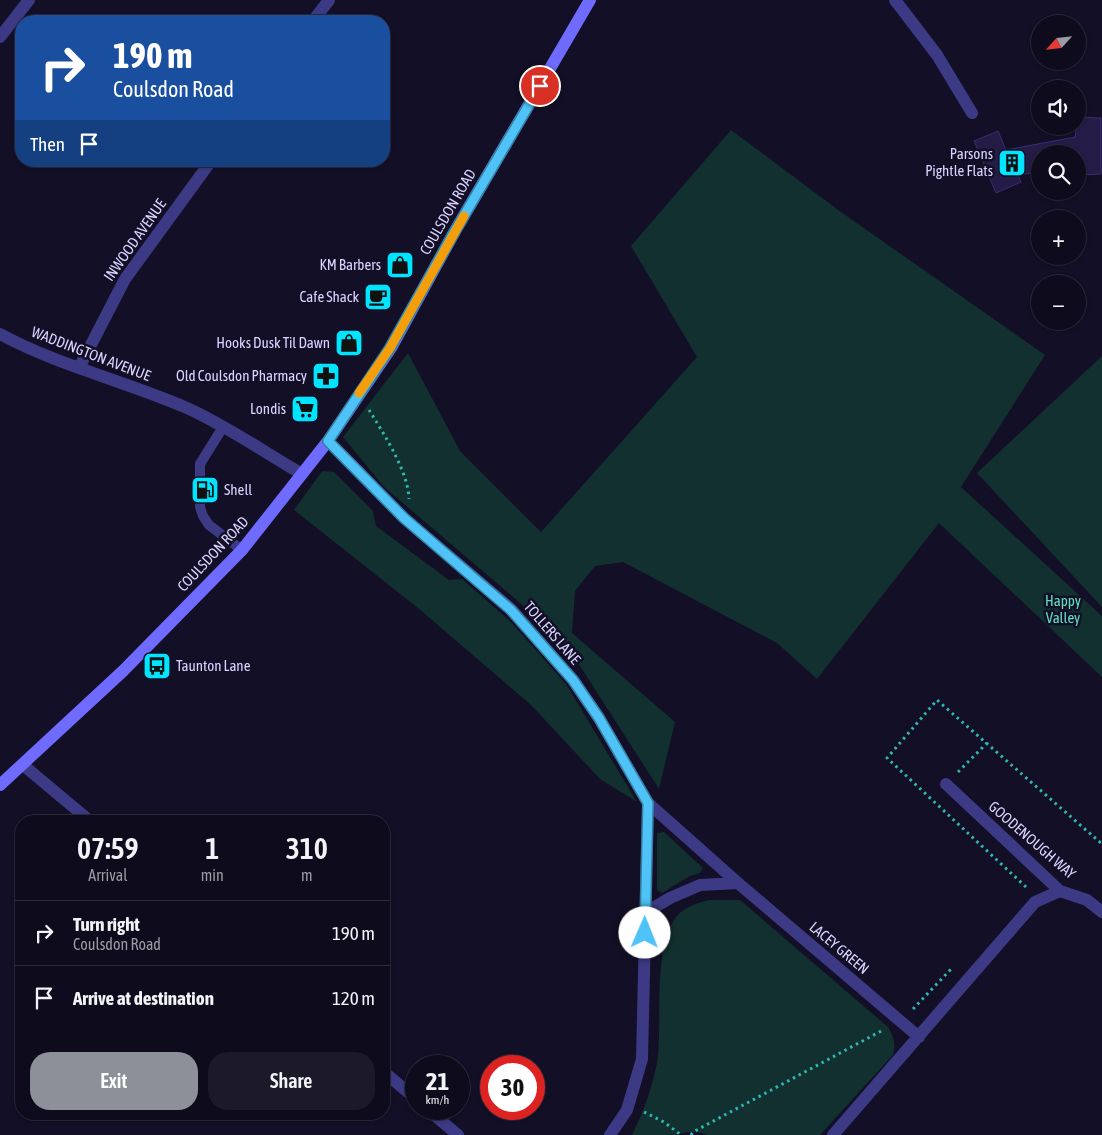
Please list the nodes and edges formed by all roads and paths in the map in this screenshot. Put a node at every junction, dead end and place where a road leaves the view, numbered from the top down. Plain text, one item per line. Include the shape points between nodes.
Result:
1 (29, 0) edge
2 (329, 0) edge
3 (590, 0) edge
4 (896, 0) edge
5 (18, 15) edge
6 (318, 15) edge
7 (15, 18) edge
8 (0, 38) edge
9 (972, 113) dead end
10 (207, 167) edge
11 (0, 334) edge
12 (79, 368) junction
13 (364, 404) dead end
14 (223, 427) junction
15 (328, 441) junction
16 (302, 474) junction
17 (404, 518) junction
18 (242, 550) junction
19 (23, 765) junction
20 (946, 784) dead end
21 (0, 785) edge
22 (648, 803) junction
23 (83, 815) edge
24 (1102, 844) edge
25 (738, 883) junction
26 (1026, 887) dead end
27 (1060, 891) junction
28 (1102, 912) edge
29 (645, 914) junction
30 (900, 1021) junction
31 (919, 1037) junction
32 (390, 1077) edge
33 (405, 1090) edge
34 (628, 1105) junction
35 (440, 1120) edge
36 (458, 1135) edge
37 (610, 1135) edge
38 (681, 1135) edge
39 (691, 1135) edge
40 (833, 1135) edge

1 - 5 street
2 - 6 street
3 - 15 main road, COULSDON ROAD via 390,348
4 - 9 street via 937,54
7 - 8 street
10 - 12 street, INWOOD AVENUE via 125,279
11 - 12 street, WADDINGTON AVENUE via 27,349
12 - 14 street, WADDINGTON AVENUE via 186,408
13 - 17 path via 405,477 410,504
14 - 16 street, WADDINGTON AVENUE
14 - 18 lane via 200,464 200,507 209,525
15 - 16 main road, COULSDON ROAD
15 - 17 street, TOLLERS LANE
16 - 18 main road, COULSDON ROAD
17 - 22 street, TOLLERS LANE via 511,610 573,680 615,742
18 - 19 main road, COULSDON ROAD via 123,671
19 - 21 main road, COULSDON ROAD
19 - 23 street
20 - 27 street, GOODENOUGH WAY
22 - 25 street, LACEY GREEN
22 - 29 street, TOLLERS LANE
24 - 26 path via 937,700 887,758
25 - 29 street via 700,885
25 - 30 street, LACEY GREEN
27 - 28 street, GOODENOUGH WAY via 1087,900
27 - 31 street via 1035,902
29 - 34 street, TOLLERS LANE via 642,1059
30 - 31 street, LACEY GREEN
30 - 39 path
31 - 40 street
32 - 33 street
34 - 37 street, TOLLERS LANE
34 - 38 path via 664,1122
35 - 36 street

